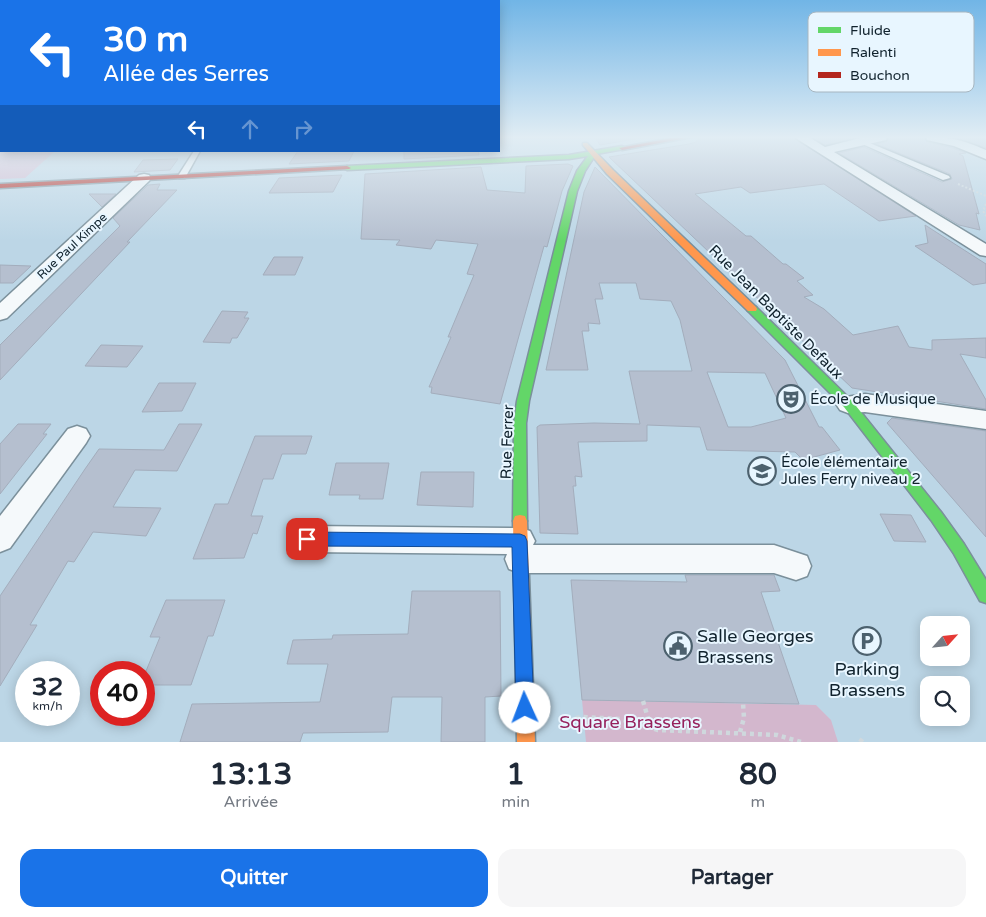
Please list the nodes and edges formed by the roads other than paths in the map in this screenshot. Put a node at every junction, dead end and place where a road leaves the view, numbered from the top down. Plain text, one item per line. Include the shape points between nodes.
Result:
1 (185, 172) edge
2 (271, 172) edge
3 (581, 172) edge
4 (611, 172) edge
5 (857, 172) edge
6 (931, 172) edge
7 (182, 176) junction
8 (144, 178) junction
9 (946, 178) road end
10 (0, 186) edge
11 (985, 250) edge
12 (7, 300) edge
13 (0, 314) edge
14 (848, 404) junction
15 (986, 420) edge
16 (77, 436) dead end
17 (0, 539) edge
18 (307, 539) dead end
19 (520, 550) junction
20 (796, 566) dead end
21 (986, 595) edge
22 (526, 742) edge

1 - 7 lane
2 - 7 street
3 - 19 street, Rue Ferrer via 573,191 523,402 520,422
4 - 14 street, Rue Jean Baptiste Defaux
5 - 11 street
6 - 9 lane
7 - 8 street
8 - 10 street
8 - 12 street, Rue Paul Kimpe
12 - 13 street, Rue Paul Kimpe
14 - 15 street
14 - 21 street, Rue Jean Baptiste Defaux via 936,516
16 - 17 street
18 - 19 street
19 - 20 street via 774,558
19 - 22 street, Rue Ferrer

